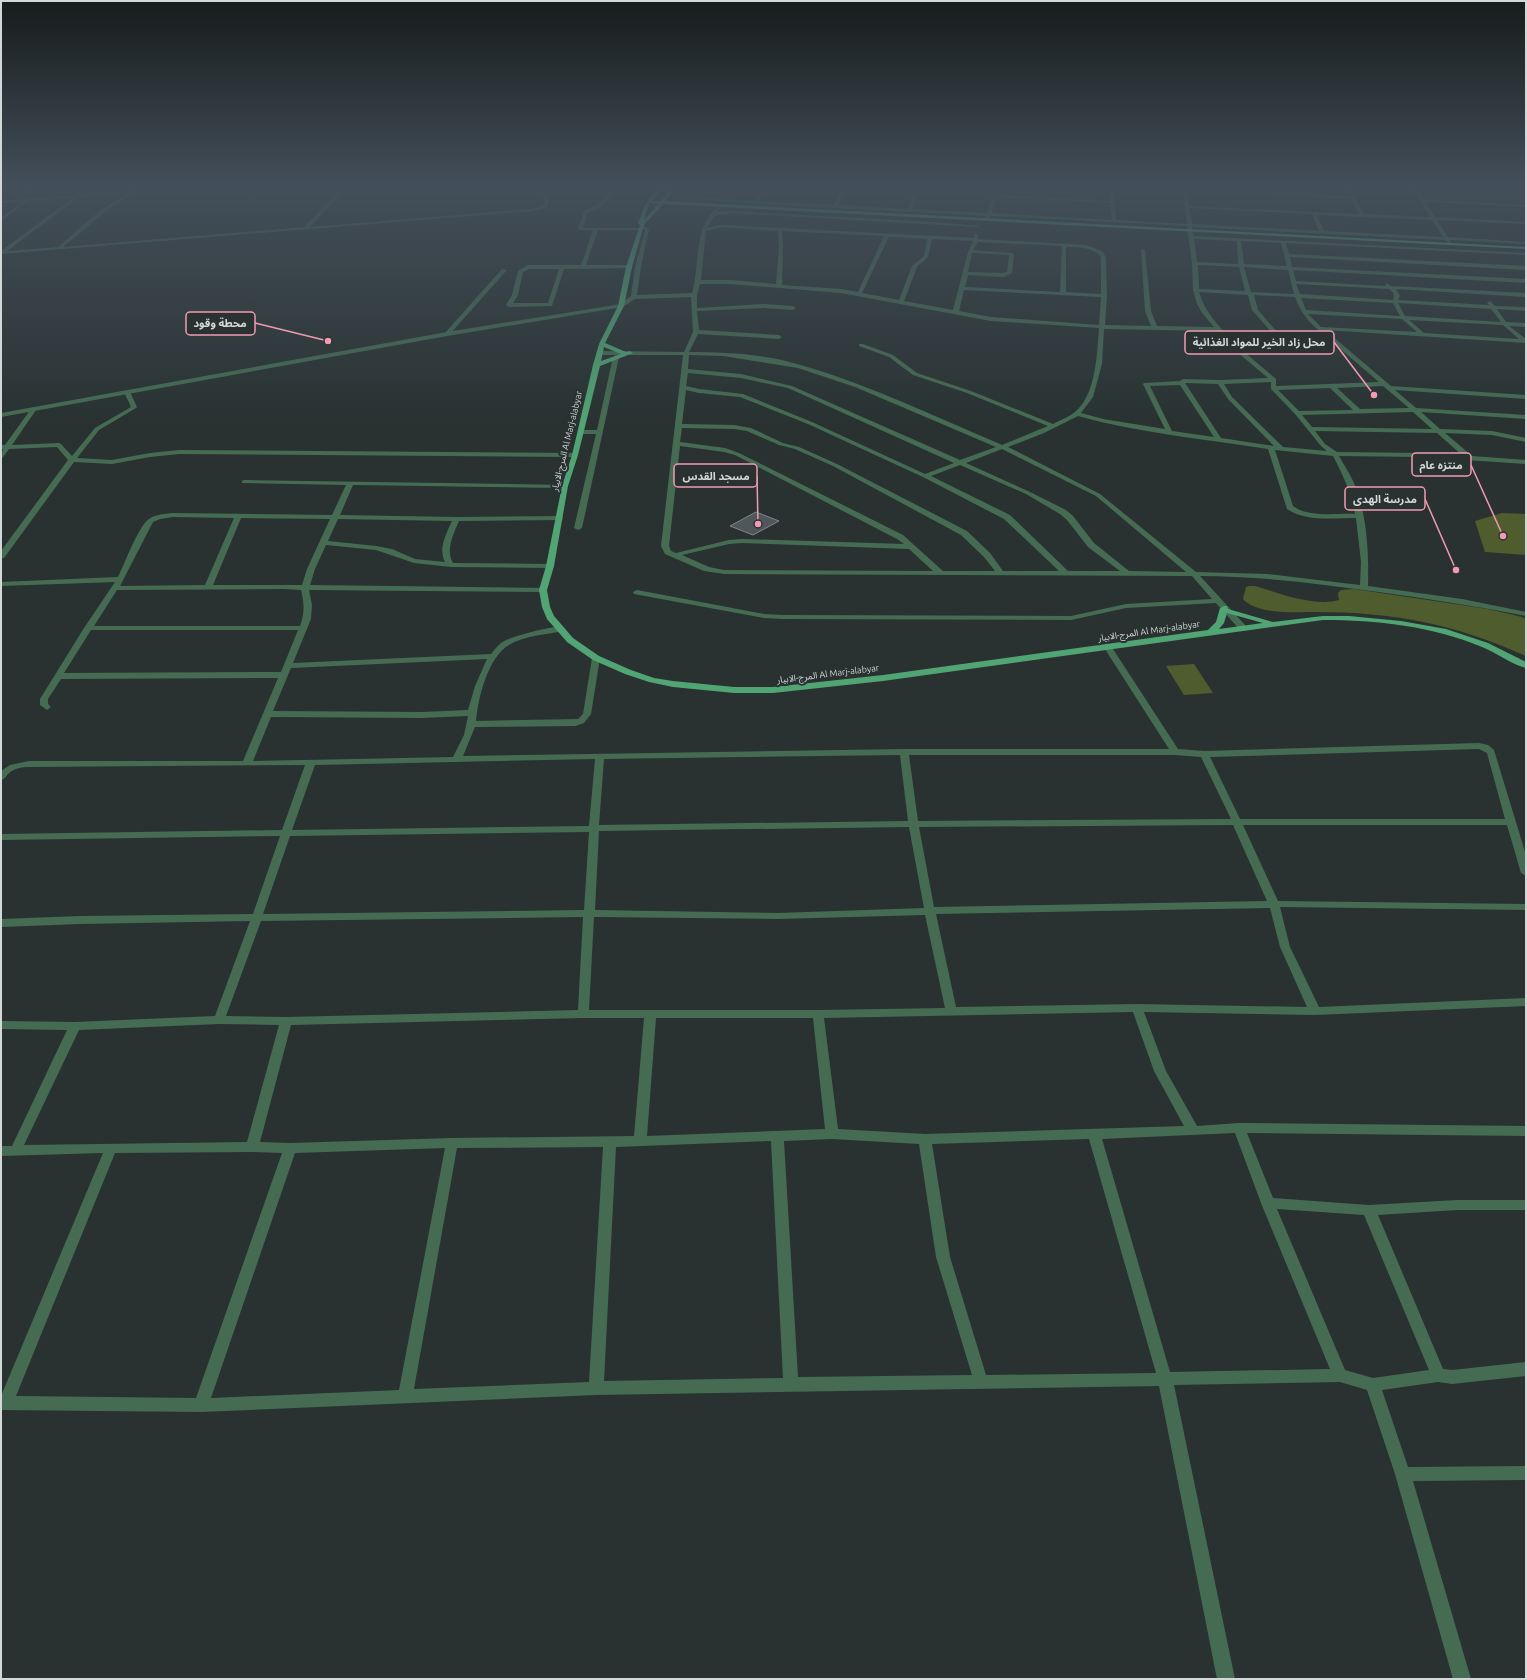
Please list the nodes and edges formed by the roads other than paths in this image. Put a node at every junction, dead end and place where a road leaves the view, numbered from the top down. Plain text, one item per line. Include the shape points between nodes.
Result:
1 (638, 266) edge
2 (700, 266) edge
3 (780, 266) edge
4 (872, 266) edge
5 (915, 266) edge
6 (968, 266) edge
7 (1010, 266) edge
8 (1064, 266) edge
9 (1104, 266) edge
10 (1145, 266) edge
11 (1195, 266) edge
12 (1242, 266) edge
13 (1249, 266) edge
14 (1380, 266) edge
15 (1470, 266) edge
16 (1516, 266) edge
17 (562, 267) junction
18 (583, 267) joint
19 (629, 267) joint
20 (1526, 268) edge
21 (1291, 269) junction
22 (504, 270) dead end
23 (967, 273) junction
24 (1384, 273) junction
25 (1478, 279) junction
26 (1526, 281) edge
27 (698, 282) junction
28 (1294, 282) junction
29 (779, 286) junction
30 (1387, 286) junction
31 (963, 288) junction
32 (1196, 290) junction
33 (1481, 292) junction
34 (860, 293) junction
35 (1063, 294) junction
36 (1250, 294) junction
37 (694, 295) junction
38 (1526, 295) edge
39 (1104, 296) junction
40 (1298, 296) junction
41 (634, 297) junction
42 (901, 301) junction
43 (1396, 302) junction
44 (621, 306) junction
45 (1493, 307) junction
46 (793, 308) dead end
47 (1526, 309) edge
48 (694, 310) junction
49 (956, 311) junction
50 (1304, 312) junction
51 (1403, 317) junction
52 (1504, 324) junction
53 (1526, 325) edge
54 (1103, 327) junction
55 (1155, 328) junction
56 (1318, 328) junction
57 (1219, 329) junction
58 (696, 332) junction
59 (447, 334) junction
60 (1423, 335) junction
61 (779, 337) dead end
62 (1330, 338) junction
63 (1282, 341) junction
64 (1526, 341) edge
65 (602, 344) junction
66 (860, 345) dead end
67 (1232, 345) junction
68 (599, 353) junction
69 (627, 353) junction
70 (686, 353) junction
71 (616, 357) junction
72 (596, 365) junction
73 (685, 371) junction
74 (1274, 380) junction
75 (1220, 382) junction
76 (1182, 383) junction
77 (1331, 385) junction
78 (1387, 386) junction
79 (683, 387) junction
80 (1273, 388) junction
81 (127, 392) junction
82 (1526, 397) edge
83 (33, 410) junction
84 (1414, 410) junction
85 (1358, 412) junction
86 (1297, 413) junction
87 (1077, 414) junction
88 (1, 415) edge
89 (1526, 417) edge
90 (679, 426) junction
91 (1053, 426) junction
92 (1310, 429) junction
93 (1440, 431) junction
94 (581, 432) junction
95 (600, 432) junction
96 (1170, 432) junction
97 (1219, 439) junction
98 (1526, 440) edge
99 (676, 443) junction
100 (5, 447) edge
101 (1002, 447) junction
102 (1280, 448) junction
103 (1335, 454) junction
104 (575, 455) junction
105 (1, 456) edge
106 (1470, 458) junction
107 (72, 460) junction
108 (1526, 462) edge
109 (960, 463) junction
110 (925, 476) junction
111 (244, 482) dead end
112 (351, 483) junction
113 (565, 486) junction
114 (238, 516) junction
115 (1359, 516) junction
116 (335, 517) junction
117 (560, 518) junction
118 (456, 519) junction
119 (578, 528) dead end
120 (323, 543) junction
121 (912, 547) junction
122 (675, 555) junction
123 (1, 556) edge
124 (451, 566) junction
125 (550, 566) junction
126 (1001, 573) junction
127 (1066, 573) junction
128 (942, 574) junction
129 (1128, 574) junction
130 (1194, 574) junction
131 (121, 579) junction
132 (1, 584) edge
133 (208, 587) junction
134 (1364, 587) junction
135 (115, 588) junction
136 (305, 588) junction
137 (543, 590) junction
138 (637, 592) dead end
139 (1218, 601) junction
140 (1225, 609) junction
141 (1526, 614) edge
142 (1283, 623) junction
143 (88, 628) junction
144 (302, 628) junction
145 (1243, 628) junction
146 (560, 629) junction
147 (1210, 633) junction
148 (1107, 646) junction
149 (493, 656) junction
150 (596, 658) junction
151 (1526, 665) edge
152 (287, 666) junction
153 (283, 675) junction
154 (58, 676) junction
155 (47, 708) dead end
156 (267, 714) junction
157 (472, 714) junction
158 (472, 724) junction
159 (904, 752) junction
160 (1175, 752) junction
161 (1204, 754) junction
162 (600, 756) junction
163 (456, 760) junction
164 (311, 762) junction
165 (247, 764) junction
166 (1, 777) edge
167 (1237, 822) junction
168 (1512, 822) junction
169 (913, 824) junction
170 (594, 829) junction
171 (286, 833) junction
172 (1, 837) edge
173 (1526, 873) edge
174 (1274, 904) junction
175 (1526, 908) edge
176 (929, 911) junction
177 (588, 913) junction
178 (257, 917) junction
179 (1, 922) edge
180 (1526, 1002) edge
181 (1137, 1008) junction
182 (951, 1010) junction
183 (1315, 1011) junction
184 (583, 1014) junction
185 (818, 1014) junction
186 (650, 1015) junction
187 (219, 1020) junction
188 (286, 1021) junction
189 (1, 1025) edge
190 (75, 1026) junction
191 (1239, 1128) junction
192 (1193, 1131) junction
193 (1526, 1132) edge
194 (832, 1134) junction
195 (1094, 1134) junction
196 (777, 1136) junction
197 (925, 1138) junction
198 (640, 1140) junction
199 (610, 1142) junction
200 (452, 1143) junction
201 (252, 1147) junction
202 (111, 1148) junction
203 (290, 1148) junction
204 (16, 1150) junction
205 (1, 1151) edge
206 (1268, 1203) junction
207 (1526, 1205) edge
208 (1369, 1210) junction
209 (1526, 1369) edge
210 (1438, 1374) junction
211 (1340, 1375) junction
212 (1165, 1380) junction
213 (981, 1382) junction
214 (791, 1384) junction
215 (1373, 1385) junction
216 (596, 1388) junction
217 (405, 1397) junction
218 (4, 1403) edge
219 (201, 1406) junction
220 (1526, 1472) edge
221 (1403, 1474) junction
222 (1226, 1679) edge
223 (1462, 1679) edge

1 - 41 street
2 - 27 street
3 - 29 street
4 - 34 street
5 - 42 street
6 - 23 street
7 - 23 street via 1009,273 1004,275
8 - 35 street
9 - 39 street
10 - 55 street via 1148,310
11 - 32 street
12 - 36 street
13 - 21 street
14 - 24 street
15 - 25 street
16 - 20 street
17 - 17 street via 550,305 509,305 515,295 521,271 533,267
17 - 18 street
18 - 19 street
19 - 44 main road, المرج-الابيار Al Marj-alabyar
21 - 24 street
21 - 28 street
22 - 59 street
23 - 31 street
24 - 25 street
24 - 30 street
25 - 26 street
25 - 33 street
27 - 29 street
27 - 37 street
28 - 30 street
28 - 40 street
29 - 34 street
30 - 33 street
30 - 43 street via 1396,292
31 - 35 street
31 - 49 street
32 - 36 street
32 - 57 street via 1205,313
33 - 38 street
33 - 45 street
34 - 42 street
35 - 39 street
36 - 40 street
36 - 63 street via 1255,310
37 - 41 street
37 - 48 street
39 - 54 street
40 - 43 street
40 - 50 street
41 - 44 street
42 - 49 street
43 - 45 street
43 - 51 street
44 - 59 street
44 - 65 main road, المرج-الابيار Al Marj-alabyar
45 - 47 street
45 - 52 street
46 - 48 street via 764,306
48 - 58 street
49 - 54 street via 991,319
50 - 51 street
50 - 56 street
51 - 52 street
51 - 60 street
52 - 53 street
52 - 64 street
54 - 55 street
54 - 87 street via 1099,364 1090,397
55 - 57 street
56 - 60 street
56 - 62 street
57 - 67 street
58 - 61 street
58 - 70 street
59 - 81 street
60 - 64 street
62 - 63 street
62 - 78 street
63 - 67 street
65 - 68 main road, المرج-الابيار Al Marj-alabyar
65 - 69 main road
66 - 91 street via 891,356 915,374
67 - 74 street
68 - 69 street
68 - 72 main road, المرج-الابيار Al Marj-alabyar
69 - 70 street
69 - 71 main road
70 - 73 street
70 - 101 street via 756,358 799,366 857,386
71 - 72 main road
71 - 95 street
72 - 94 main road, المرج-الابيار Al Marj-alabyar
73 - 79 street
73 - 109 street via 741,376 790,387
74 - 75 street
74 - 80 street
75 - 76 street
75 - 102 street via 1230,398
76 - 96 street via 1146,384
76 - 97 street
77 - 78 street
77 - 80 street
77 - 85 street
78 - 82 street
78 - 84 street
79 - 90 street
79 - 110 street via 741,395
80 - 86 street
81 - 83 street
81 - 107 street via 134,407 102,424
83 - 88 street
83 - 100 street
84 - 85 street
84 - 89 street
84 - 93 street
85 - 86 street
86 - 92 street
87 - 91 street
87 - 96 street via 1102,421
90 - 99 street
90 - 126 street via 749,429 835,465 964,533
91 - 101 street
92 - 93 street
92 - 103 street
93 - 98 street via 1492,433
93 - 106 street
94 - 95 street
94 - 104 main road, المرج-الابيار Al Marj-alabyar
95 - 119 street
96 - 97 street
97 - 102 street
99 - 121 street via 737,454 900,538
99 - 122 street via 665,546 666,550
100 - 105 street
100 - 107 street via 59,445
101 - 109 street
101 - 130 street via 1098,495
102 - 103 street
102 - 115 street via 1271,449 1290,507 1298,513 1309,515
103 - 106 street
103 - 115 street via 1350,482
104 - 107 street via 179,452 112,462
104 - 113 main road, المرج-الابيار Al Marj-alabyar
106 - 108 street
107 - 123 street
109 - 110 street
109 - 129 street via 1057,508 1070,518 1091,545
110 - 127 street via 1007,517
111 - 112 street
112 - 113 street
112 - 116 street
113 - 117 main road, المرج-الابيار Al Marj-alabyar
114 - 116 street
114 - 131 street via 173,515 154,518 140,538
114 - 133 street
115 - 134 street via 1365,562
116 - 118 street
116 - 120 street
117 - 118 street
117 - 125 main road, المرج-الابيار Al Marj-alabyar
118 - 124 street via 446,550
120 - 124 street via 376,548 414,560
120 - 136 street
121 - 122 street via 742,541
121 - 128 street
122 - 128 street via 716,572
124 - 125 street
125 - 137 main road, المرج-الابيار Al Marj-alabyar
126 - 127 street
126 - 128 street
127 - 129 street
129 - 130 street
130 - 134 street via 1262,575
130 - 139 street
131 - 132 street
131 - 135 street
133 - 135 street
133 - 136 street
134 - 141 street
135 - 143 street
136 - 137 street
136 - 144 street via 308,612
137 - 146 main road, المرج-الابيار Al Marj-alabyar via 550,617
138 - 139 street via 783,618 1071,618 1126,606
139 - 140 street
140 - 142 main road via 1260,621
140 - 145 street
140 - 147 main road via 1219,624
142 - 145 main road, المرج-الابيار Al Marj-alabyar
142 - 151 main road, المرج-الابيار Al Marj-alabyar via 1348,618 1401,623 1462,637
143 - 144 street
143 - 154 street
144 - 152 street
145 - 147 main road, المرج-الابيار Al Marj-alabyar
146 - 149 street via 506,644
146 - 150 main road, المرج-الابيار Al Marj-alabyar via 577,646
147 - 148 main road, المرج-الابيار Al Marj-alabyar
148 - 150 main road, المرج-الابيار Al Marj-alabyar via 876,679 756,691 695,687 652,680
148 - 160 street
149 - 152 street
149 - 157 street via 479,686
150 - 158 street via 586,714 581,721
152 - 153 street
153 - 154 street
153 - 156 street
154 - 155 street via 44,699
156 - 157 street
156 - 165 street
157 - 158 street
158 - 163 street
159 - 160 street
159 - 162 street
159 - 169 street
160 - 161 street
161 - 167 street
161 - 168 street via 1483,746 1491,752
162 - 163 street
162 - 170 street
163 - 164 street
164 - 165 street
164 - 171 street
165 - 166 street via 29,764 9,768
167 - 168 street
167 - 169 street
167 - 174 street
168 - 173 street
169 - 170 street
169 - 176 street
170 - 171 street
170 - 177 street
171 - 172 street
171 - 178 street
174 - 175 street
174 - 176 street
174 - 183 street via 1285,948
176 - 177 street via 778,916
176 - 182 street
177 - 178 street
177 - 184 street
178 - 179 street
178 - 187 street
180 - 183 street
181 - 182 street
181 - 183 street
181 - 192 street via 1160,1071
182 - 185 street
184 - 186 street
184 - 188 street
185 - 186 street
185 - 194 street
186 - 198 street
187 - 188 street
187 - 190 street
188 - 201 street
189 - 190 street
190 - 204 street
191 - 192 street
191 - 193 street
191 - 206 street
192 - 195 street
194 - 196 street
194 - 197 street
195 - 197 street
195 - 212 street
196 - 198 street
196 - 214 street
197 - 213 street via 943,1256
198 - 199 street
199 - 200 street
199 - 216 street
200 - 203 street
200 - 217 street
201 - 202 street
201 - 203 street
202 - 204 street
202 - 218 street
203 - 219 street
204 - 205 street
206 - 208 street
206 - 211 street
207 - 208 street via 1457,1205
208 - 210 street
209 - 210 street via 1452,1377
210 - 215 street
211 - 212 street
211 - 215 street
212 - 213 street
212 - 222 street
213 - 214 street
214 - 216 street
215 - 221 street
216 - 217 street
217 - 219 street
218 - 219 street
220 - 221 street
221 - 223 street

